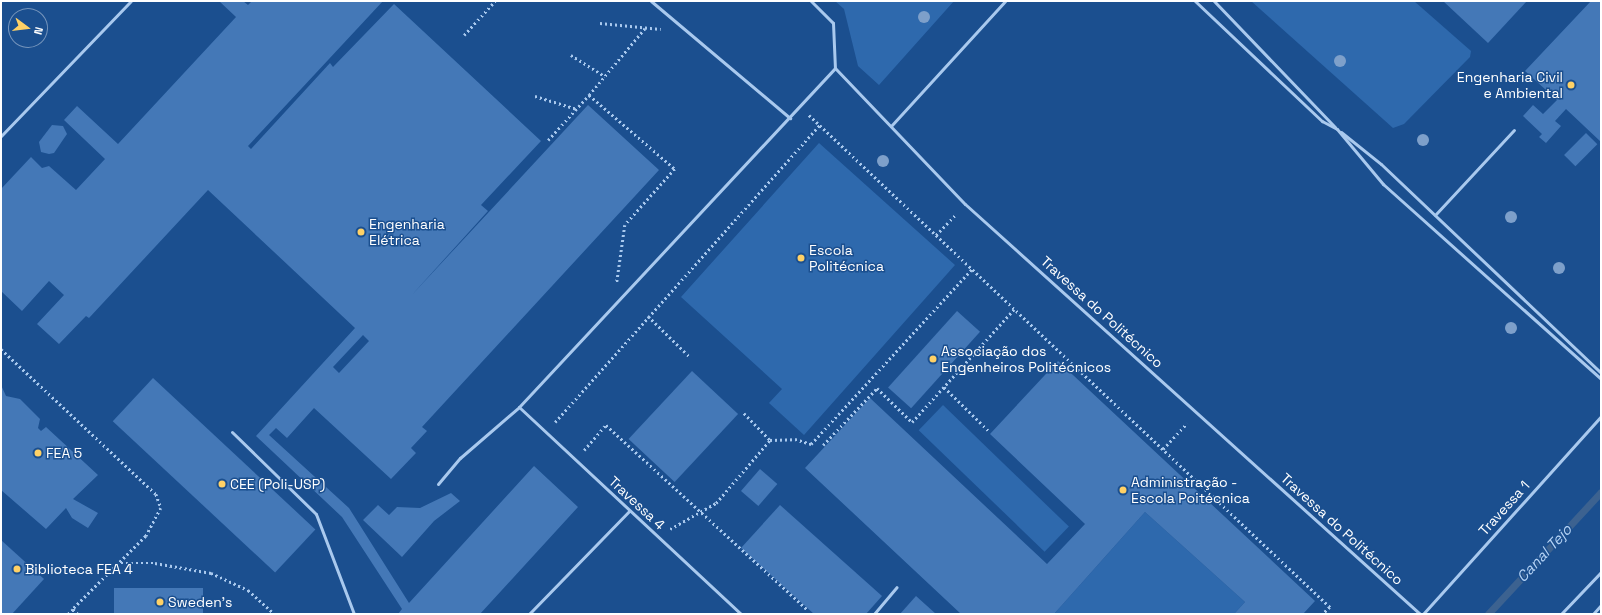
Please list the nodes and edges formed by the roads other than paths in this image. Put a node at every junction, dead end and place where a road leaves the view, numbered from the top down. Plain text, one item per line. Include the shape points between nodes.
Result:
1 (131, 1) edge
2 (650, 1) edge
3 (811, 1) edge
4 (1005, 1) edge
5 (1195, 1) edge
6 (1214, 1) edge
7 (835, 68) junction
8 (790, 118) junction
9 (891, 126) junction
10 (1337, 129) junction
11 (1514, 130) dead end
12 (1, 136) edge
13 (1435, 216) junction
14 (1601, 373) edge
15 (1601, 379) edge
16 (519, 407) junction
17 (1601, 416) edge
18 (232, 432) dead end
19 (438, 484) dead end
20 (629, 511) junction
21 (1601, 572) edge
22 (897, 587) dead end
23 (1601, 606) edge
24 (354, 614) edge
25 (529, 614) edge
26 (741, 614) edge
27 (874, 614) edge
28 (1421, 614) edge
29 (1561, 614) edge
30 (1593, 614) edge

1 - 12 lane
2 - 8 lane
3 - 7 lane via 833,23
4 - 9 lane
5 - 10 lane via 1322,121
6 - 10 lane
7 - 8 lane
7 - 9 lane, Travessa do Politécnico
8 - 16 lane
9 - 28 lane, Travessa do Politécnico via 965,204
10 - 13 lane
10 - 15 lane via 1383,184
11 - 13 lane
13 - 14 lane
16 - 19 lane via 460,458
16 - 20 lane, Travessa 4
17 - 28 lane, Travessa 1
18 - 24 lane via 316,514
20 - 25 lane
20 - 26 lane, Travessa 4
21 - 29 lane
22 - 27 lane
23 - 30 lane

